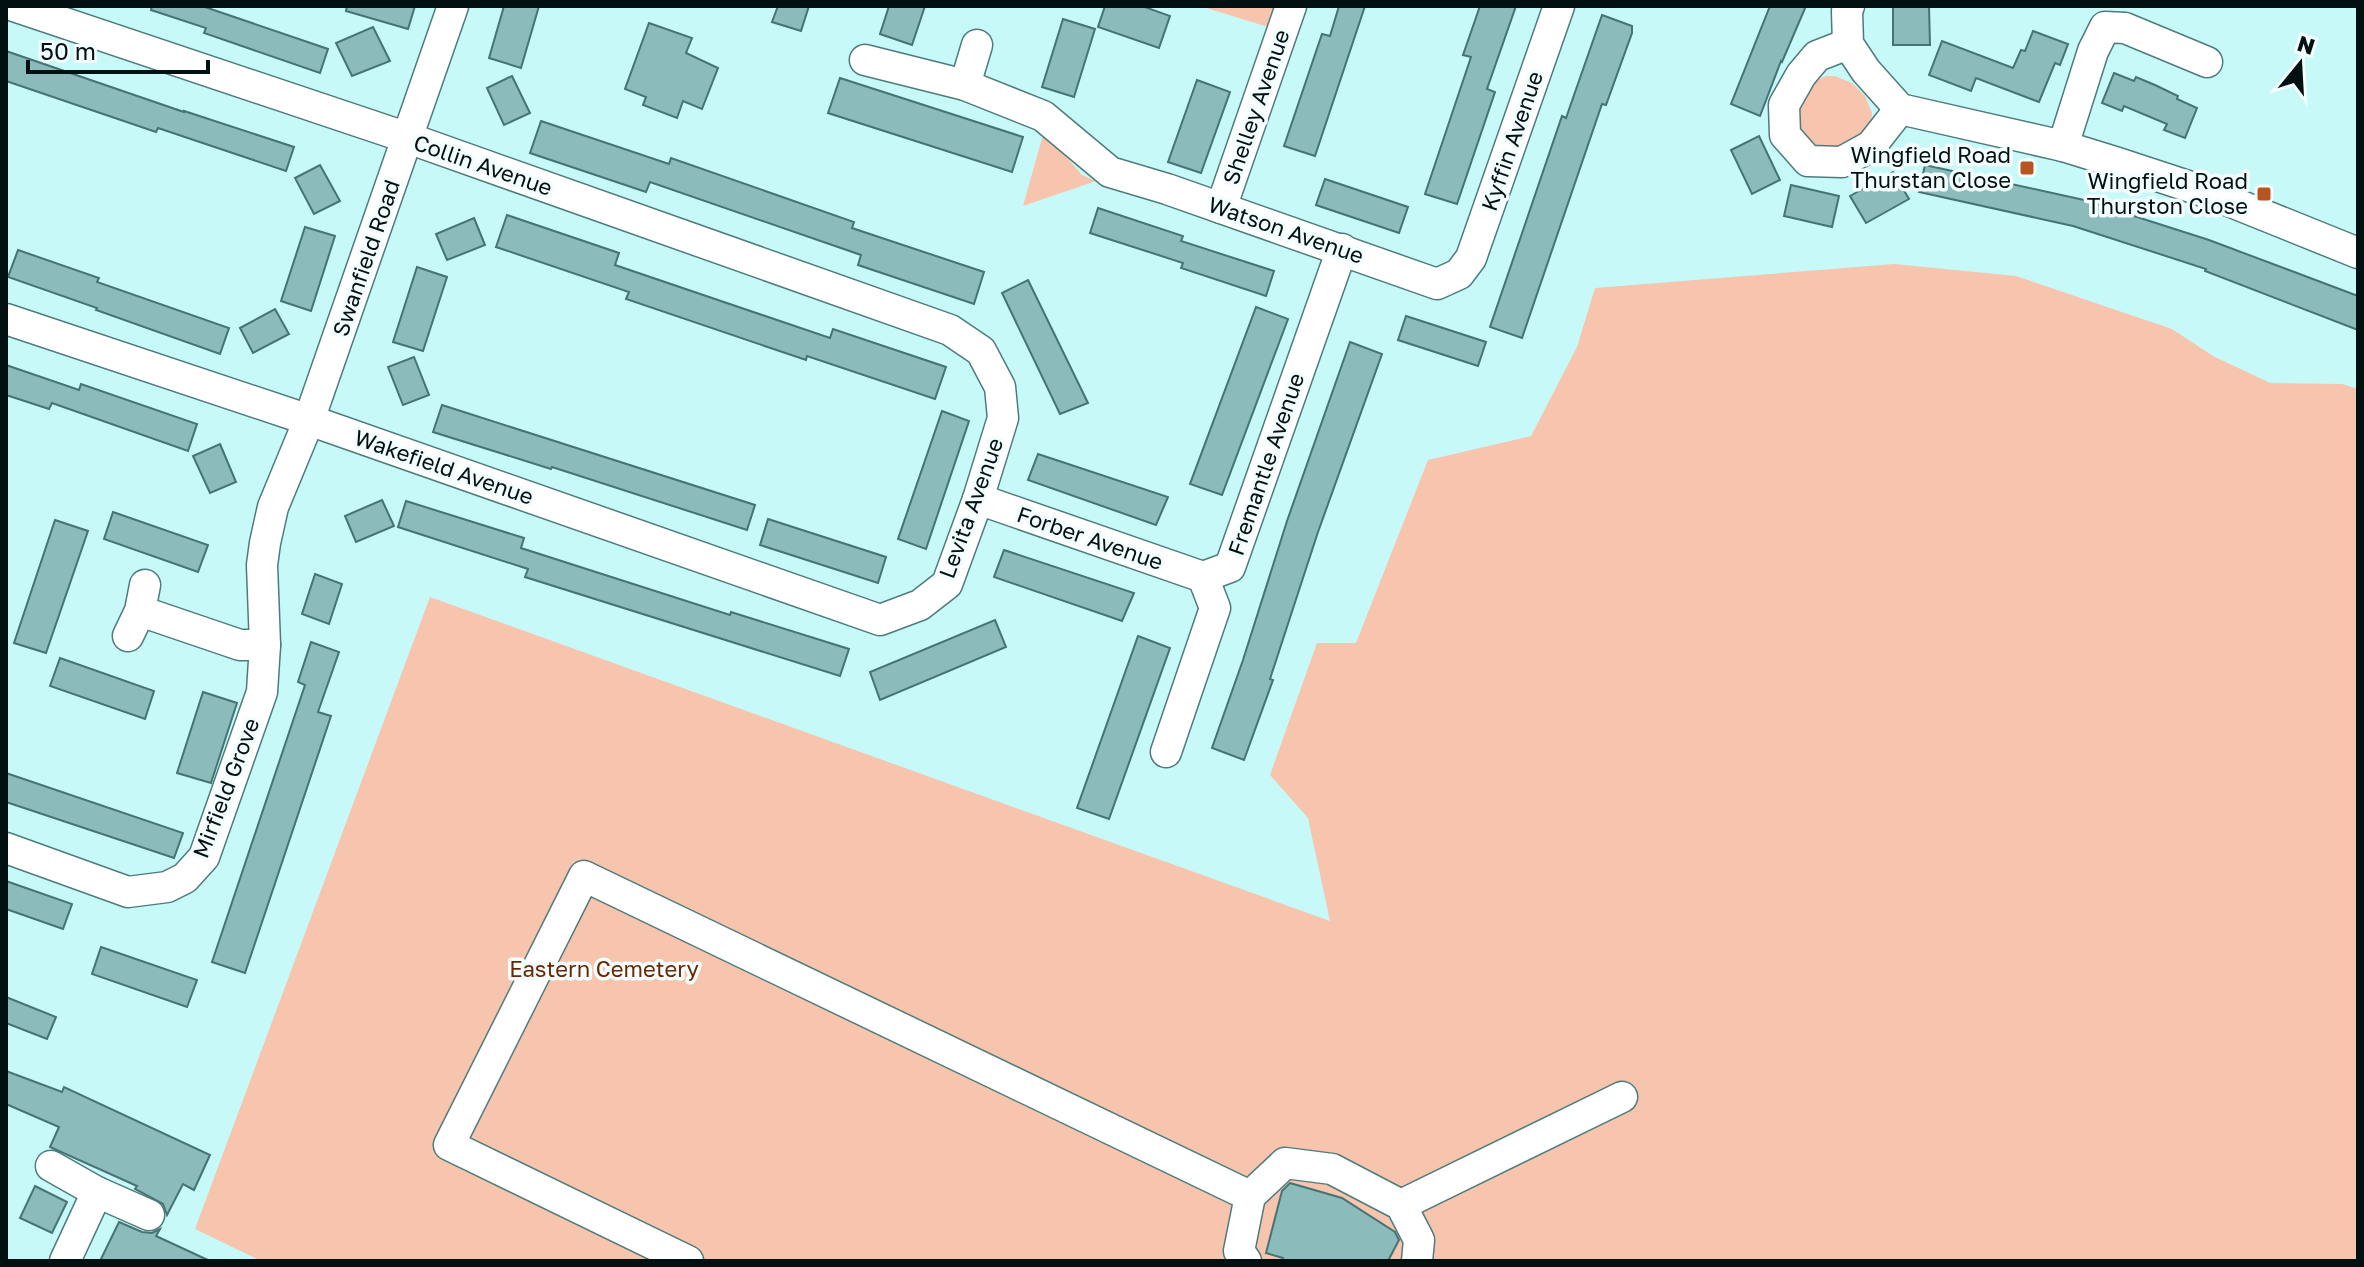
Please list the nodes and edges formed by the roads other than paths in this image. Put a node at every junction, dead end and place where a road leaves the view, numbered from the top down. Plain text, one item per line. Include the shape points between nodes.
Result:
1 (14, 6) edge
2 (453, 6) edge
3 (1291, 6) edge
4 (1559, 6) edge
5 (1849, 6) edge
6 (1848, 44) junction
7 (977, 45) dead end
8 (865, 60) dead end
9 (2207, 62) dead end
10 (965, 85) junction
11 (1900, 109) junction
12 (408, 138) junction
13 (2063, 146) junction
14 (1221, 208) junction
15 (1342, 249) junction
16 (2358, 253) edge
17 (1459, 274) joint
18 (6, 319) edge
19 (950, 330) joint
20 (309, 420) junction
21 (978, 499) junction
22 (273, 507) joint
23 (1203, 577) junction
24 (138, 611) dead end
25 (880, 620) joint
26 (265, 645) junction
27 (1166, 752) dead end
28 (6, 848) edge
29 (1622, 1097) dead end
30 (51, 1166) dead end
31 (97, 1192) junction
32 (1250, 1196) junction
33 (1401, 1205) junction
34 (149, 1215) dead end
35 (65, 1261) edge
36 (688, 1261) edge
37 (1246, 1261) edge
38 (1417, 1261) edge

1 - 12 street, Collin Avenue
2 - 12 street, Swanfield Road
3 - 14 street, Shelley Avenue
4 - 17 street, Kyffin Avenue via 1471,258
5 - 6 street
6 - 11 street
6 - 11 street via 1817,56 1801,75 1784,105 1785,135 1808,161 1842,162 1871,146
7 - 10 street
8 - 10 street
9 - 13 street via 2125,28 2105,27
10 - 14 street, Watson Avenue via 1043,116 1110,172
11 - 13 street
12 - 19 street, Collin Avenue
12 - 20 street, Swanfield Road
13 - 16 street via 2209,193
14 - 15 street, Watson Avenue
15 - 17 street, Watson Avenue via 1437,284
15 - 23 street, Fremantle Avenue via 1230,567
18 - 20 street, Wakefield Avenue
19 - 21 street, Levita Avenue via 981,351 1000,387 1003,418
20 - 22 street, Swanfield Road
20 - 25 street, Wakefield Avenue
21 - 23 street, Forber Avenue
21 - 25 street, Levita Avenue via 947,584 920,605
22 - 26 street, Mirfield Grove via 262,565
23 - 27 street via 1215,608
24 - 26 street via 240,645
26 - 28 street, Mirfield Grove via 262,692 204,857 185,878 167,887 128,892
29 - 33 street
30 - 31 street
31 - 34 street
31 - 35 street
32 - 33 street via 1285,1163 1332,1169
32 - 36 street via 584,876 449,1145
32 - 37 street via 1239,1251
33 - 38 street via 1419,1240

